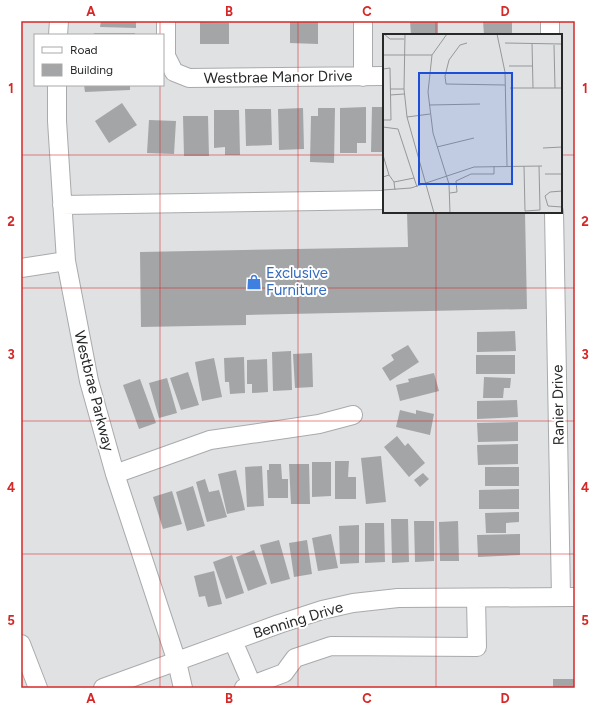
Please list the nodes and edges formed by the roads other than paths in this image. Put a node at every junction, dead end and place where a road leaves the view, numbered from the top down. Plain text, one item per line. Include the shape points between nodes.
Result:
1 (59, 21) edge
2 (166, 21) edge
3 (363, 21) edge
4 (550, 21) edge
5 (58, 34) edge
6 (550, 34) edge
7 (383, 76) edge
8 (363, 77) junction
9 (57, 86) edge
10 (383, 200) edge
11 (62, 205) junction
12 (554, 213) edge
13 (66, 261) junction
14 (21, 268) edge
15 (353, 415) dead end
16 (115, 474) junction
17 (568, 597) edge
18 (476, 598) junction
19 (233, 641) junction
20 (21, 644) edge
21 (177, 662) junction
22 (248, 687) edge
23 (38, 688) edge
24 (103, 688) edge
25 (183, 688) edge

1 - 5 street
2 - 8 street, Westbrae Manor Drive via 166,56 174,72 189,78
3 - 8 street
4 - 6 street
7 - 8 street, Westbrae Manor Drive
9 - 11 street, Westbrae Parkway
10 - 11 street
11 - 13 street, Westbrae Parkway
12 - 17 street, Ranier Drive
13 - 14 street
13 - 16 street, Westbrae Parkway via 89,381
15 - 16 street via 319,424 210,440
16 - 21 street, Westbrae Parkway
17 - 18 street, Benning Drive
18 - 19 street, Benning Drive via 398,598 352,603 322,610
18 - 22 street via 477,647 331,646 295,658 284,673
19 - 21 street, Benning Drive
19 - 22 street
20 - 23 street
21 - 24 street, Benning Drive
21 - 25 street, Westbrae Parkway

